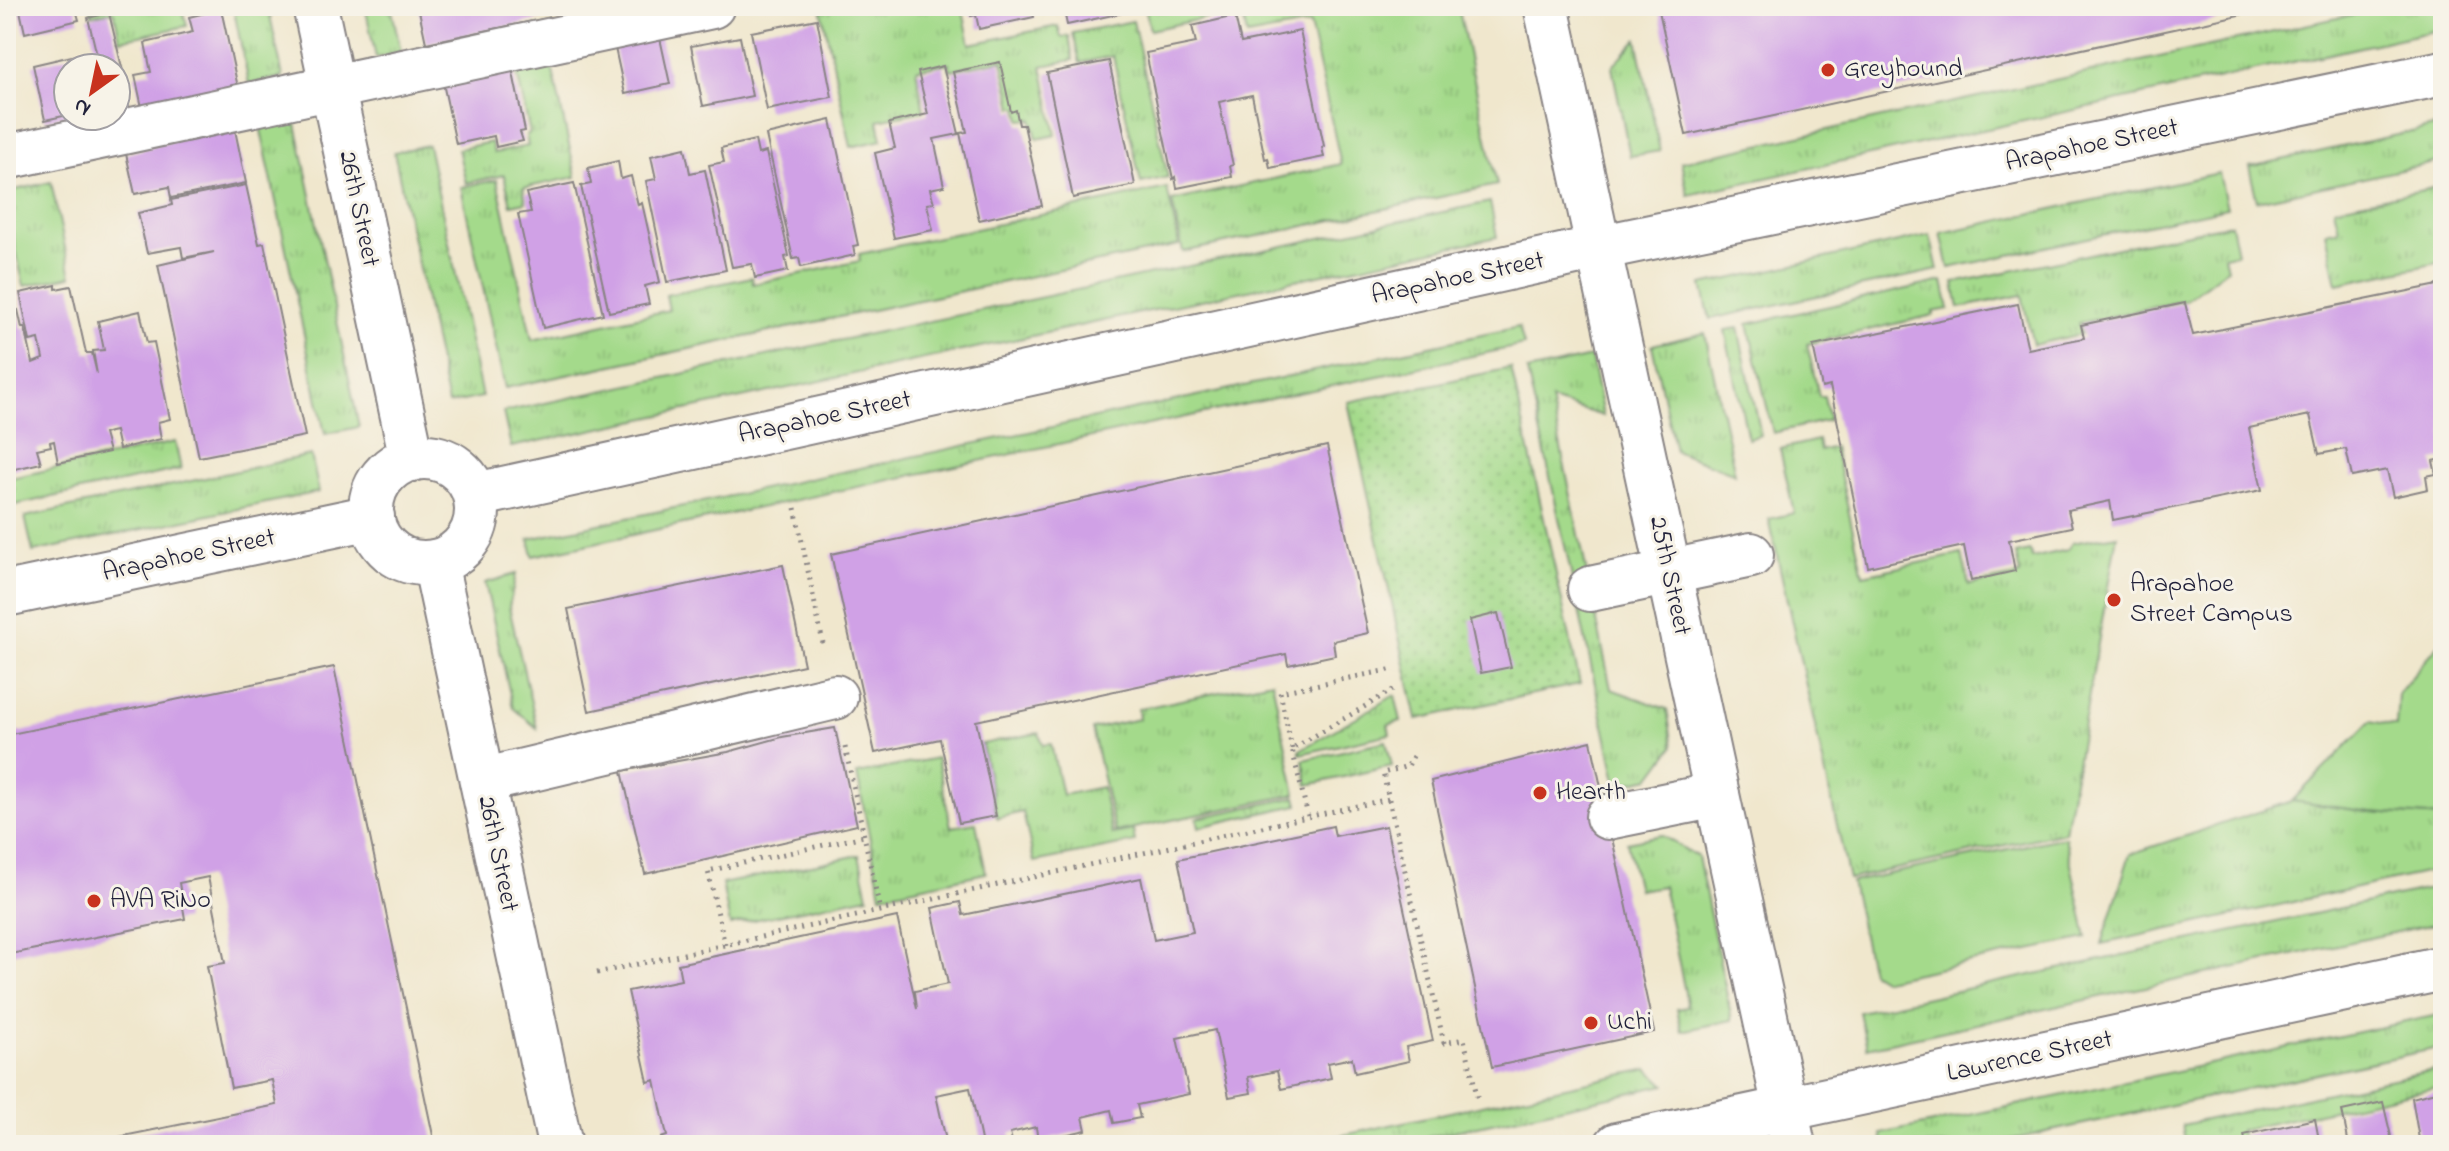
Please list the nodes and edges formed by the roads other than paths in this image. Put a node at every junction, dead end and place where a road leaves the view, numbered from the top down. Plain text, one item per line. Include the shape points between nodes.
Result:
1 (315, 6) edge
2 (712, 6) edge
3 (1546, 6) edge
4 (2443, 73) edge
5 (332, 87) junction
6 (6, 157) edge
7 (1598, 248) junction
8 (412, 459) junction
9 (476, 495) junction
10 (372, 517) junction
11 (1751, 555) dead end
12 (435, 562) junction
13 (1668, 572) junction
14 (1590, 589) dead end
15 (6, 594) edge
16 (835, 697) dead end
17 (482, 781) junction
18 (1717, 795) junction
19 (1608, 817) dead end
20 (2443, 968) edge
21 (1789, 1127) edge
22 (560, 1145) edge
23 (1617, 1145) edge

1 - 5 street, 26th Street
2 - 5 street
3 - 7 street, 25th Street
4 - 7 street, Arapahoe Street
5 - 6 street
5 - 8 street, 26th Street
7 - 9 street, Arapahoe Street
7 - 13 street, 25th Street
8 - 9 street via 439,459 455,467
8 - 10 street via 389,469 378,483
9 - 12 street via 474,530 464,546
10 - 12 street via 386,547 416,563
10 - 15 street, Arapahoe Street
11 - 13 street
12 - 17 street, 26th Street
13 - 14 street
13 - 18 street, 25th Street
16 - 17 street
17 - 22 street, 26th Street
18 - 19 street
18 - 21 street, 25th Street
20 - 21 street, Lawrence Street
21 - 23 street, Lawrence Street

